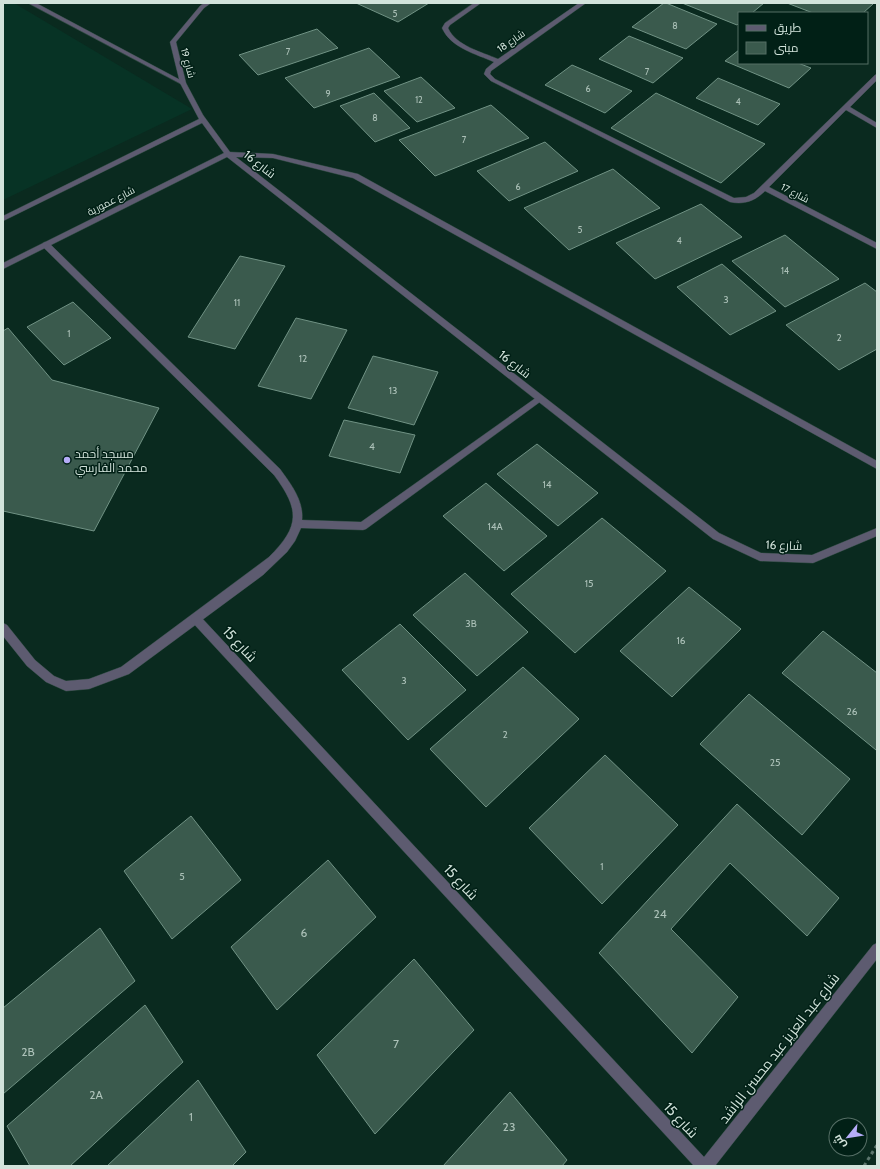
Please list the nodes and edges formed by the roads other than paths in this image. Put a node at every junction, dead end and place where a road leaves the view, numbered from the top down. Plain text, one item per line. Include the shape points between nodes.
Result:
1 (31, 3) edge
2 (208, 3) edge
3 (478, 3) edge
4 (583, 3) edge
5 (499, 62) junction
6 (877, 76) edge
7 (182, 83) junction
8 (847, 108) junction
9 (203, 120) junction
10 (877, 126) edge
11 (228, 154) junction
12 (764, 188) junction
13 (3, 219) edge
14 (46, 245) junction
15 (877, 246) edge
16 (3, 266) edge
17 (540, 399) junction
18 (877, 465) edge
19 (297, 524) junction
20 (877, 532) edge
21 (196, 619) junction
22 (3, 628) edge
23 (877, 949) edge
24 (704, 1166) edge

1 - 7 street
2 - 7 street, شارع 19 via 172,42
3 - 5 street, شارع 18 via 447,24 446,32 453,40
4 - 5 street, شارع 18
5 - 12 street via 487,74 493,80 724,196 742,201 751,199
6 - 8 street, شارع 17
7 - 9 street, شارع 19
8 - 10 street
8 - 12 street, شارع 17
9 - 11 street, شارع 19
9 - 13 street
11 - 14 street, شارع عمورية
11 - 17 street, شارع 16
11 - 18 street, شارع 16 via 273,156 355,176
12 - 15 street, شارع 17
14 - 16 street, شارع عمورية
14 - 19 street via 277,472 295,498
17 - 19 street via 363,526
17 - 20 street, شارع 16 via 716,536 760,557 813,559
19 - 21 street via 294,536 279,556
21 - 22 street via 125,671 89,684 66,686 50,679 31,663
21 - 24 street, شارع 15
23 - 24 street, شارع عبد العزيز عبد محسن الراشد

